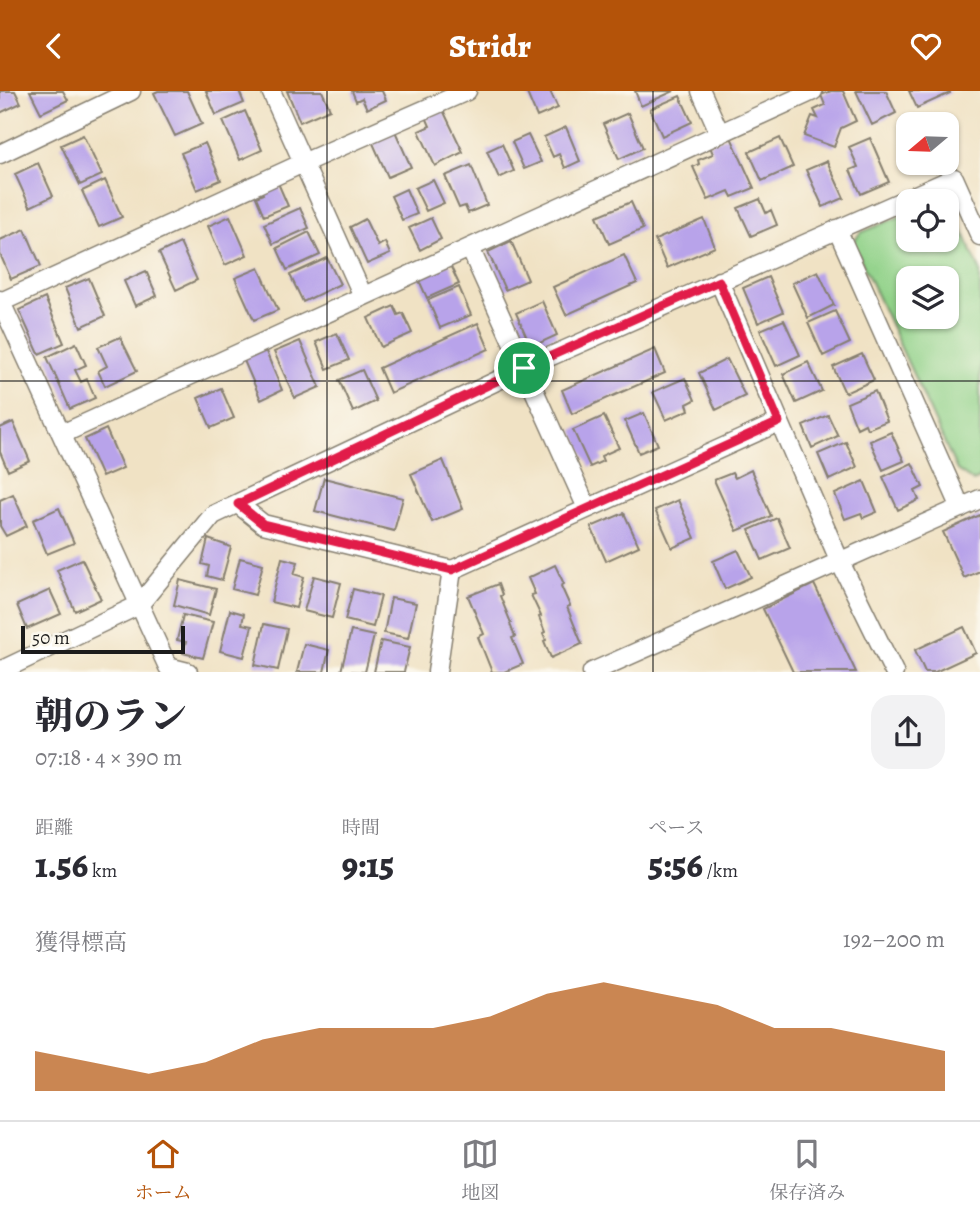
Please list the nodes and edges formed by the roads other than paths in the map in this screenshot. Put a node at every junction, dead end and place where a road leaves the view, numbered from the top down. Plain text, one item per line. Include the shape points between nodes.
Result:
1 (131, 91) edge
2 (271, 91) edge
3 (467, 91) edge
4 (701, 91) edge
5 (814, 91) edge
6 (720, 134) junction
7 (0, 155) edge
8 (303, 163) junction
9 (837, 229) junction
10 (980, 236) edge
11 (470, 247) junction
12 (719, 281) junction
13 (363, 296) junction
14 (2, 309) edge
15 (524, 368) junction
16 (779, 422) junction
17 (62, 434) junction
18 (980, 499) edge
19 (238, 504) junction
20 (961, 508) junction
21 (587, 509) junction
22 (840, 562) junction
23 (452, 570) junction
24 (139, 605) junction
25 (0, 671) edge
26 (188, 672) edge
27 (437, 672) edge
28 (592, 672) edge
29 (894, 672) edge

1 - 7 street
2 - 8 street
3 - 8 street
4 - 6 street
5 - 6 street
6 - 11 street
8 - 13 street
8 - 14 street
9 - 10 street via 954,178
9 - 12 street
9 - 20 street
11 - 13 street
11 - 15 street
12 - 15 street
12 - 16 street
13 - 17 street
14 - 17 street
15 - 19 street
15 - 21 street
16 - 21 street
16 - 22 street
17 - 24 street
18 - 20 street
19 - 23 street via 263,524
19 - 24 street via 214,515
20 - 22 street
21 - 23 street
22 - 28 street
22 - 29 street
23 - 27 street
24 - 25 street
24 - 26 street via 168,667

